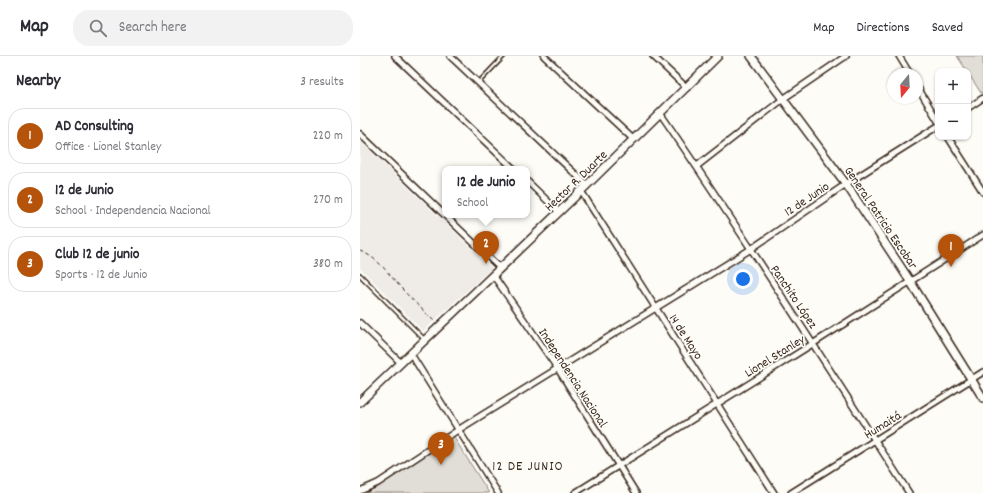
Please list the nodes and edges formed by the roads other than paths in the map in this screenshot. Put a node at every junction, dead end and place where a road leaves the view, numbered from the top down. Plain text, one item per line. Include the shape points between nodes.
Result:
1 (395, 56) edge
2 (450, 56) edge
3 (504, 56) edge
4 (544, 56) edge
5 (653, 56) edge
6 (718, 56) edge
7 (751, 56) edge
8 (846, 56) edge
9 (899, 56) edge
10 (906, 68) edge
11 (478, 83) junction
12 (687, 88) junction
13 (923, 96) edge
14 (983, 98) edge
15 (783, 99) junction
16 (971, 106) edge
17 (660, 113) junction
18 (935, 116) edge
19 (935, 128) edge
20 (360, 134) edge
21 (634, 139) junction
22 (950, 140) edge
23 (511, 166) edge
24 (697, 166) junction
25 (530, 184) edge
26 (846, 184) junction
27 (587, 185) junction
28 (581, 191) junction
29 (983, 192) edge
30 (442, 212) edge
31 (559, 212) junction
32 (448, 218) edge
33 (983, 235) edge
34 (751, 249) junction
35 (500, 268) junction
36 (360, 275) edge
37 (493, 275) junction
38 (910, 281) junction
39 (656, 308) junction
40 (360, 323) edge
41 (425, 340) junction
42 (814, 343) junction
43 (410, 354) junction
44 (401, 363) junction
45 (558, 369) junction
46 (983, 372) edge
47 (971, 380) junction
48 (983, 398) edge
49 (360, 402) edge
50 (717, 404) junction
51 (458, 430) junction
52 (876, 441) junction
53 (618, 465) junction
54 (360, 490) edge
55 (498, 493) edge
56 (575, 493) edge
57 (636, 493) edge
58 (774, 493) edge
59 (791, 493) edge
60 (909, 493) edge

1 - 23 street
2 - 11 street
3 - 11 lane
4 - 21 street
5 - 12 street
6 - 12 street, Hector R. Duarte
7 - 15 street, General Patricio Escobar
8 - 15 street
9 - 10 street
11 - 27 street
12 - 17 street, Hector R. Duarte
13 - 18 street
14 - 16 street
15 - 24 street
15 - 26 street, General Patricio Escobar
17 - 21 street, Hector R. Duarte
17 - 24 street, Panchito López
19 - 26 street, 12 de Junio
20 - 30 street
21 - 27 street, Hector R. Duarte
22 - 29 street
24 - 34 street, Panchito López
25 - 31 street
26 - 34 street, 12 de Junio
26 - 38 street, General Patricio Escobar
27 - 28 street, Hector R. Duarte
28 - 31 street, Hector R. Duarte
28 - 39 street, 14 de Mayo
31 - 35 street, Hector R. Duarte
32 - 35 street
33 - 38 street, Lionel Stanley
34 - 39 street, 12 de Junio
34 - 42 street, Panchito López
35 - 37 street, Hector R. Duarte
36 - 41 lane
37 - 41 street, Hector R. Duarte
37 - 45 street, Independencia Nacional
38 - 42 street, Lionel Stanley
38 - 47 street, General Patricio Escobar
39 - 45 street, 12 de Junio
39 - 50 street, 14 de Mayo
40 - 44 street
41 - 43 street, Hector R. Duarte
42 - 50 street, Lionel Stanley
42 - 52 street, Panchito López
43 - 44 street, Hector R. Duarte
43 - 51 street
44 - 49 street, Hector R. Duarte
45 - 51 street, 12 de Junio
45 - 53 street, Independencia Nacional
46 - 47 street, Humaitá
47 - 48 street, General Patricio Escobar
47 - 52 street, Humaitá
50 - 53 street, Lionel Stanley
50 - 58 street, 14 de Mayo
51 - 54 street, 12 de Junio via 378,483
51 - 55 street
52 - 59 street, Humaitá
52 - 60 street, Panchito López
53 - 56 street, Lionel Stanley
53 - 57 street, Independencia Nacional

